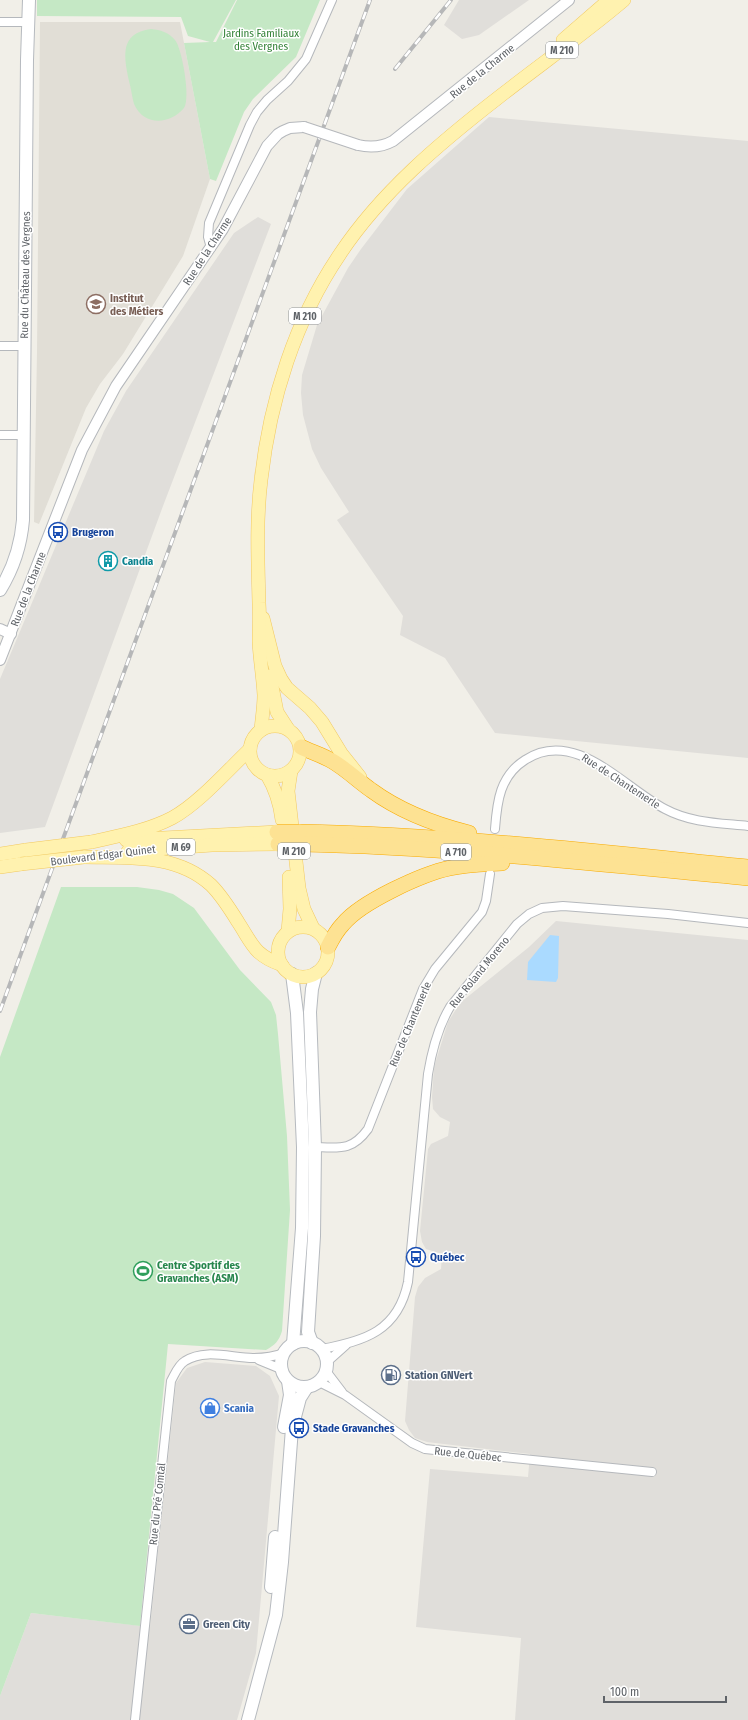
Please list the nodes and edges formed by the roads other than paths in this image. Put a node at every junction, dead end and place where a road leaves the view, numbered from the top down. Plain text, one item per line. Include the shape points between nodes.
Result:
1 (22, 0) edge
2 (29, 0) edge
3 (332, 0) edge
4 (569, 0) edge
5 (609, 0) edge
6 (624, 0) edge
7 (0, 22) edge
8 (22, 22) junction
9 (499, 97) junction
10 (211, 248) junction
11 (0, 346) edge
12 (18, 346) junction
13 (0, 435) edge
14 (20, 435) junction
15 (0, 590) edge
16 (260, 605) junction
17 (0, 629) edge
18 (11, 634) junction
19 (0, 660) edge
20 (288, 728) junction
21 (261, 730) junction
22 (300, 747) junction
23 (250, 749) junction
24 (291, 771) junction
25 (267, 775) junction
26 (371, 790) junction
27 (748, 826) edge
28 (495, 829) dead end
29 (278, 838) junction
30 (300, 838) junction
31 (90, 842) junction
32 (523, 845) junction
33 (0, 854) edge
34 (84, 857) junction
35 (611, 865) junction
36 (0, 867) edge
37 (748, 867) edge
38 (490, 874) dead end
39 (748, 878) edge
40 (748, 923) edge
41 (313, 928) junction
42 (288, 931) junction
43 (328, 948) junction
44 (282, 965) junction
45 (316, 973) junction
46 (292, 974) junction
47 (314, 1146) junction
48 (293, 1344) junction
49 (346, 1345) junction
50 (317, 1346) junction
51 (284, 1353) junction
52 (252, 1358) junction
53 (327, 1367) junction
54 (281, 1369) junction
55 (288, 1381) junction
56 (320, 1382) junction
57 (307, 1387) junction
58 (345, 1395) junction
59 (652, 1472) dead end
60 (265, 1658) junction
61 (135, 1720) edge
62 (248, 1720) edge

1 - 8 main road, Rue du Château des Vergnes
2 - 14 main road, Rue du Château des Vergnes
3 - 10 street via 306,59 288,81 267,100 250,125 209,223 208,237
4 - 10 street, Rue de la Charme, bridge via 394,141 374,147 358,145 304,126 290,128 278,134 267,146
5 - 9 main road, M 210
6 - 9 main road, M 210
7 - 8 street
8 - 12 main road, Rue du Château des Vergnes
9 - 16 main road, M 210 via 438,148 383,200 340,252 308,308 282,379 267,442 258,524
10 - 18 street, Rue de la Charme via 116,386 82,450
11 - 12 street
12 - 14 main road, Rue du Château des Vergnes
13 - 14 street
14 - 15 main road, Rue du Château des Vergnes via 17,550
16 - 20 main road, M 210 via 277,712
16 - 21 main road, M 210 via 259,644 264,696
16 - 26 main road via 275,666 281,679 322,722 341,753
17 - 18 street
18 - 19 street, Rue de la Charme
20 - 21 main road via 274,725
20 - 22 main road via 298,740
21 - 23 main road via 255,735
22 - 24 main road via 299,760
22 - 26 highway via 330,759
23 - 25 main road via 254,765
23 - 31 main road via 214,785 173,818 134,832
24 - 25 main road via 275,777
24 - 41 main road, M 210 via 288,791 298,888
25 - 42 main road, M 210 via 281,804 291,889
26 - 32 highway via 396,807 419,818 444,827
27 - 28 street, Rue de Chantemerle via 706,822 666,810 580,754 557,750 532,756 512,770 497,802
29 - 30 highway, A 710, bridge
29 - 31 main road, M 69 via 164,837
29 - 34 main road, Boulevard Edgar Quinet / M 69
30 - 32 highway, A 710 via 419,836
30 - 35 highway, A 710
31 - 33 main road, Boulevard Edgar Quinet / M 69, bridge
32 - 37 highway, A 710
34 - 36 main road, Boulevard Edgar Quinet / M 69, bridge
34 - 44 main road via 163,860 195,873 211,885 222,898 257,952 267,960
35 - 39 highway, A 710
35 - 43 highway via 542,866 506,863 450,868 402,885 358,911 343,923
38 - 47 street, Rue de Chantemerle via 482,912 435,969 423,989 368,1129 361,1139 351,1145 336,1148
40 - 49 street, Rue Roland Moreno via 668,914 552,906 533,912 517,924 450,1007 435,1041 428,1074 409,1277 403,1301 395,1316 384,1326
41 - 42 main road via 304,926
41 - 43 main road via 325,939
42 - 44 main road via 277,951
43 - 45 main road via 326,962
44 - 46 main road
45 - 46 main road via 300,977
45 - 47 main road via 310,1012
46 - 48 main road via 297,1013 303,1146 302,1228
47 - 50 main road via 314,1236 308,1332
48 - 50 main road via 306,1341
48 - 51 main road
49 - 50 street
49 - 53 street
50 - 53 main road
51 - 52 street, Rue du Pré Comtal via 272,1357
51 - 54 main road
52 - 54 street, Rue du Pré Comtal
52 - 61 street, Rue du Pré Comtal via 214,1355 193,1357 177,1368 171,1381
53 - 56 main road
53 - 58 street, Rue de Québec via 334,1383
54 - 55 main road
55 - 57 main road via 294,1385
55 - 60 main road via 290,1395 283,1432
56 - 57 main road
56 - 58 street, Rue de Québec
57 - 60 main road via 300,1398 292,1428 277,1608
58 - 59 street, Rue de Québec via 412,1443 425,1449
60 - 62 main road

